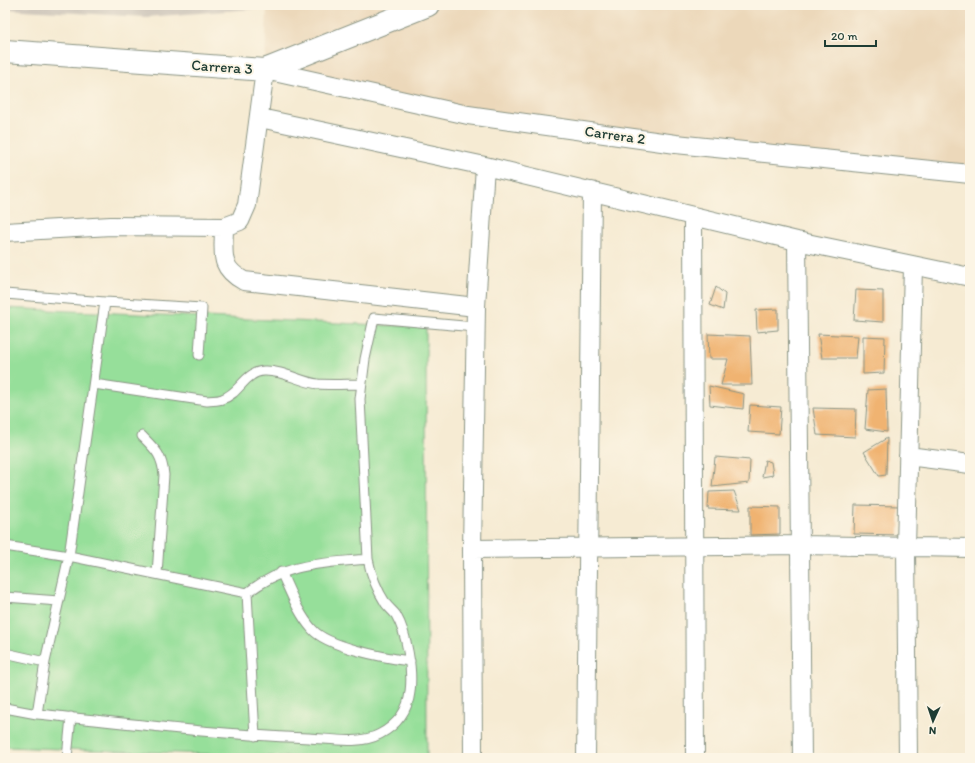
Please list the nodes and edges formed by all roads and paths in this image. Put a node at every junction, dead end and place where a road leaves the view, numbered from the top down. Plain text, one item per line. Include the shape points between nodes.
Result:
1 (428, 5) edge
2 (5, 51) edge
3 (265, 70) junction
4 (260, 118) junction
5 (485, 166) junction
6 (970, 174) edge
7 (592, 191) junction
8 (693, 217) junction
9 (224, 227) junction
10 (5, 232) edge
11 (797, 241) junction
12 (913, 266) junction
13 (970, 277) edge
14 (5, 294) edge
15 (105, 302) junction
16 (476, 306) junction
17 (475, 327) junction
18 (199, 355) dead end
19 (94, 384) junction
20 (361, 384) junction
21 (142, 436) dead end
22 (908, 456) junction
23 (970, 464) edge
24 (801, 545) junction
25 (5, 546) edge
26 (694, 547) junction
27 (589, 548) junction
28 (906, 548) junction
29 (970, 548) edge
30 (472, 549) junction
31 (69, 556) junction
32 (368, 559) junction
33 (281, 572) junction
34 (157, 574) junction
35 (247, 593) junction
36 (5, 597) edge
37 (59, 601) junction
38 (5, 653) edge
39 (410, 661) junction
40 (45, 662) junction
41 (5, 708) edge
42 (38, 714) junction
43 (71, 717) junction
44 (255, 736) junction
45 (67, 758) edge
46 (474, 758) edge
47 (586, 758) edge
48 (695, 758) edge
49 (802, 758) edge
50 (908, 758) edge

1 - 3 street, Carrera 3
2 - 3 street, Carrera 3
3 - 4 street
3 - 6 street, Carrera 2 via 468,115 676,144
4 - 5 street
4 - 9 street via 247,205 240,221
5 - 7 street
5 - 16 street
7 - 8 street
7 - 27 street
8 - 11 street
8 - 26 street
9 - 10 street via 111,226
9 - 16 street via 224,262 232,274 244,281
11 - 12 street
11 - 24 street
12 - 13 street
12 - 22 street
14 - 15 lane
15 - 18 lane via 202,308
15 - 19 lane
16 - 17 street
17 - 20 lane via 374,318
17 - 30 street
19 - 20 lane via 207,401 223,399 235,392 243,381 254,373 265,371 317,384
19 - 31 lane
20 - 32 lane
21 - 34 lane via 157,450 163,462
22 - 23 street
22 - 28 street
24 - 26 street
24 - 28 street
24 - 49 street
25 - 31 lane
26 - 27 street
26 - 48 street
27 - 30 street
27 - 47 street
28 - 29 street
28 - 50 street
30 - 46 street
31 - 34 lane
31 - 37 lane
32 - 33 lane via 298,566
32 - 39 lane via 374,582 404,632
33 - 35 lane via 264,580
33 - 39 lane via 296,605 312,630 343,646 375,657
34 - 35 lane
35 - 44 lane
36 - 37 lane
37 - 40 lane
38 - 40 lane
39 - 44 lane via 410,692 401,719 380,734 356,740
40 - 42 lane
41 - 42 lane
42 - 43 lane
43 - 44 lane
43 - 45 lane

